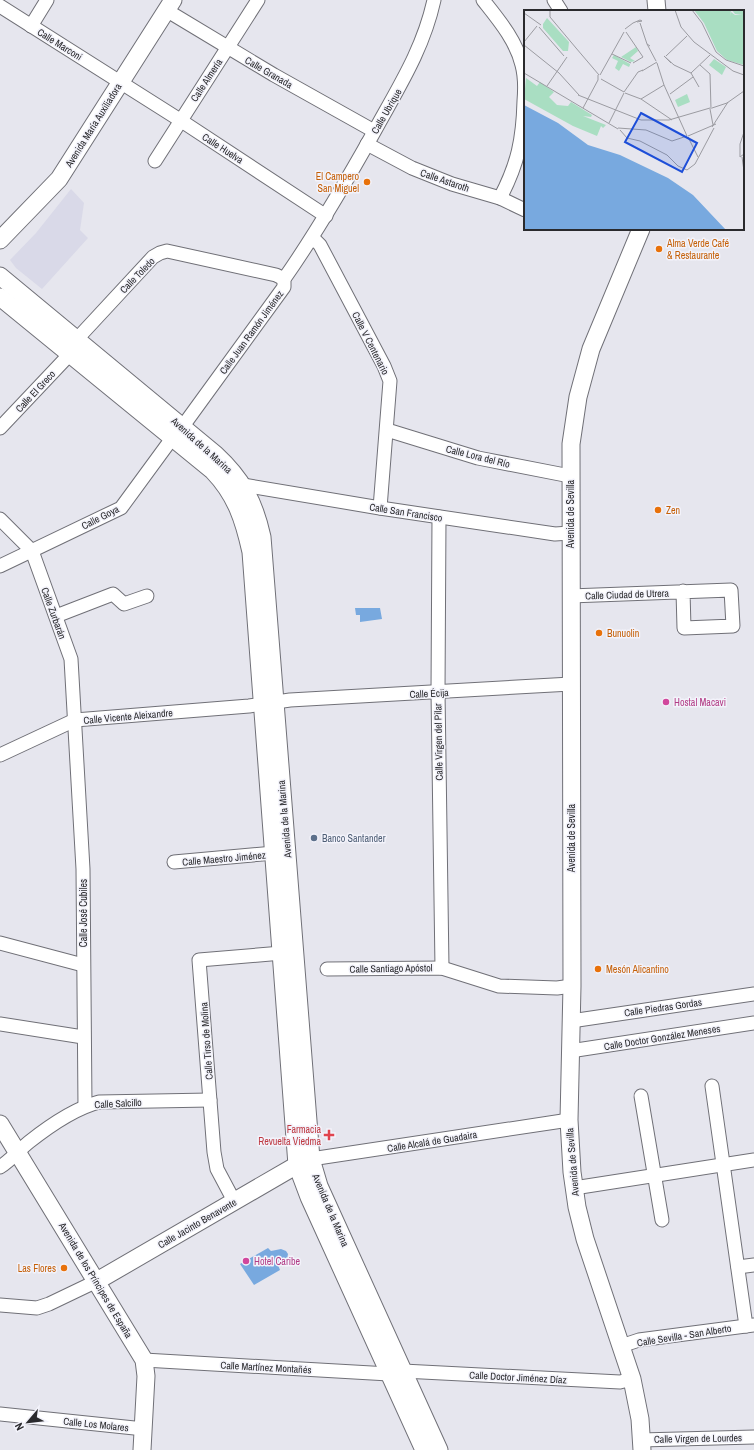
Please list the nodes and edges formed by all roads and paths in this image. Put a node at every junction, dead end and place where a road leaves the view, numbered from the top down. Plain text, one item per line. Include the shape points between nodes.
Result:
1 (47, 0) edge
2 (258, 0) edge
3 (434, 0) edge
4 (483, 0) edge
5 (554, 0) edge
6 (656, 0) edge
7 (170, 5) edge
8 (0, 6) edge
9 (560, 10) edge
10 (657, 10) edge
11 (31, 26) junction
12 (227, 47) junction
13 (524, 79) edge
14 (120, 81) junction
15 (180, 120) junction
16 (524, 123) edge
17 (374, 131) junction
18 (367, 144) junction
19 (155, 161) dead end
20 (500, 198) junction
21 (524, 210) edge
22 (326, 216) junction
23 (641, 230) edge
24 (313, 238) junction
25 (0, 240) edge
26 (0, 276) edge
27 (284, 279) junction
28 (0, 298) edge
29 (73, 346) junction
30 (0, 428) edge
31 (386, 430) junction
32 (178, 432) junction
33 (570, 476) junction
34 (243, 484) junction
35 (380, 508) junction
36 (438, 517) junction
37 (0, 520) edge
38 (570, 534) junction
39 (32, 550) junction
40 (0, 566) edge
41 (683, 591) junction
42 (147, 596) dead end
43 (570, 596) junction
44 (56, 616) junction
45 (571, 684) junction
46 (438, 692) junction
47 (269, 703) junction
48 (75, 720) junction
49 (0, 755) edge
50 (274, 853) junction
51 (174, 862) dead end
52 (0, 943) edge
53 (282, 953) junction
54 (83, 965) junction
55 (442, 968) junction
56 (327, 969) dead end
57 (572, 986) junction
58 (754, 994) edge
59 (571, 1021) junction
60 (754, 1023) edge
61 (0, 1024) edge
62 (83, 1037) junction
63 (570, 1052) junction
64 (712, 1086) dead end
65 (641, 1096) dead end
66 (210, 1100) junction
67 (85, 1106) junction
68 (569, 1120) junction
69 (0, 1124) edge
70 (18, 1153) junction
71 (754, 1160) edge
72 (304, 1162) junction
73 (723, 1165) junction
74 (0, 1167) edge
75 (654, 1176) junction
76 (574, 1188) junction
77 (234, 1201) junction
78 (662, 1220) dead end
79 (754, 1265) edge
80 (738, 1267) junction
81 (97, 1281) junction
82 (0, 1305) edge
83 (750, 1325) edge
84 (621, 1346) junction
85 (144, 1360) junction
86 (396, 1373) junction
87 (632, 1379) junction
88 (0, 1414) edge
89 (144, 1429) junction
90 (754, 1437) edge
91 (642, 1445) edge
92 (142, 1450) edge
93 (424, 1450) edge
94 (440, 1450) edge

1 - 11 street
2 - 12 street, Calle Almería
3 - 17 street, Calle Ubrique via 420,44 399,90
4 - 13 street via 513,43 522,65
5 - 9 street
6 - 10 street
7 - 12 street, Calle Granada
7 - 14 street, Avenida María Auxiliadora
8 - 11 street, Calle Marconi
11 - 14 street, Calle Marconi
12 - 15 street, Calle Almería
12 - 17 street, Calle Granada
14 - 15 street, Calle Huelva
14 - 25 street, Avenida María Auxiliadora via 59,179
15 - 19 street, Calle Almería
15 - 22 street, Calle Huelva
16 - 20 street via 518,158
17 - 18 street, Calle Ubrique
18 - 20 street, Calle Astaroth via 412,168 452,184
18 - 22 street, Calle Ubrique
20 - 21 street, Calle Astaroth
22 - 24 street, Calle Juan Ramón Jiménez
23 - 33 street, Avenida de Sevilla via 585,367 574,415
24 - 27 street, Calle Juan Ramón Jiménez
24 - 31 street, Calle V Centenario via 320,245 390,380
26 - 29 street, Avenida de la Marina
27 - 29 street, Calle Toledo via 276,275 167,251 160,253 153,257
27 - 32 street, Calle Juan Ramón Jiménez via 284,287
28 - 29 street, Avenida de la Marina
29 - 30 street, Calle El Greco
29 - 32 street, Avenida de la Marina
31 - 33 street, Calle Lora del Río via 478,458
31 - 35 street, Calle V Centenario
32 - 34 street, Avenida de la Marina via 230,468
32 - 39 street, Calle Goya via 121,508
32 - 47 street, Avenida de la Marina via 226,485 245,524 251,552
33 - 38 street, Avenida de Sevilla
34 - 35 street, Calle San Francisco
34 - 47 street, Avenida de la Marina via 262,537
35 - 36 street, Calle San Francisco
36 - 38 street, Calle San Francisco
36 - 46 street, Calle Virgen del Pilar
37 - 39 street, Calle Zurbarán
38 - 43 street, Avenida de Sevilla
39 - 40 street, Calle Goya
39 - 44 street, Calle Zurbarán
41 - 41 street, Calle Ciudad de Utrera via 731,590 733,626 684,628
41 - 43 street, Calle Ciudad de Utrera
42 - 44 street via 124,604 113,594
43 - 45 street, Avenida de Sevilla
44 - 48 street, Calle Zurbarán via 71,659
45 - 46 street, Calle Écija
45 - 57 street, Avenida de Sevilla
46 - 47 street, Calle Écija
46 - 55 street, Calle Virgen del Pilar
47 - 48 street, Calle Vicente Aleixandre
47 - 50 street, Avenida de la Marina
47 - 72 street, Avenida de la Marina
48 - 49 street, Calle Vicente Aleixandre
48 - 54 street, Calle José Cubiles via 82,868
50 - 51 street, Calle Maestro Jiménez
50 - 53 street, Avenida de la Marina
52 - 54 street
53 - 66 street, Calle Tirso de Molina via 199,960
53 - 72 street, Avenida de la Marina
54 - 62 street, Calle José Cubiles
55 - 56 street, Calle Santiago Apóstol
55 - 57 street, Calle Santiago Apóstol via 499,986
57 - 59 street, Avenida de Sevilla
58 - 59 street, Calle Piedras Gordas
59 - 63 street, Avenida de Sevilla
60 - 63 street, Calle Doctor González Meneses
61 - 62 street
62 - 67 street, Calle José Cubiles
63 - 68 street, Avenida de Sevilla
64 - 73 street, Calle Sevilla - San Alberto
65 - 75 street
66 - 67 street, Calle Salcillo via 99,1102
66 - 77 street, Calle Tirso de Molina via 217,1169
67 - 70 street, Calle Salcillo via 28,1143
68 - 72 street, Calle Alcalá de Guadaira
68 - 76 street, Avenida de Sevilla
69 - 70 street, Avenida de los Príncipes de España
70 - 74 street, Calle Salcillo
70 - 81 street, Avenida de los Príncipes de España
71 - 73 street
72 - 77 street, Calle Jacinto Benavente
72 - 86 street, Avenida de la Marina via 309,1197
73 - 75 street
73 - 80 street, Calle Sevilla - San Alberto
75 - 76 street
75 - 78 street
76 - 84 street, Avenida de Sevilla via 585,1239
77 - 81 street, Calle Jacinto Benavente
79 - 80 street
80 - 83 street, Calle Sevilla - San Alberto
81 - 82 street via 37,1308
81 - 85 street, Avenida de los Príncipes de España
83 - 84 street, Calle Sevilla - San Alberto via 639,1340
84 - 87 street, Avenida de Sevilla
85 - 86 street, Calle Martínez Montañés
85 - 89 street, Avenida de los Príncipes de España
86 - 87 street, Calle Doctor Jiménez Díaz via 620,1382
86 - 93 street, Avenida de la Marina
86 - 94 street, Avenida de la Marina
87 - 91 street, Avenida de Sevilla
88 - 89 street, Calle Los Molares
89 - 92 street, Avenida de los Príncipes de España
90 - 91 street, Calle Virgen de Lourdes

